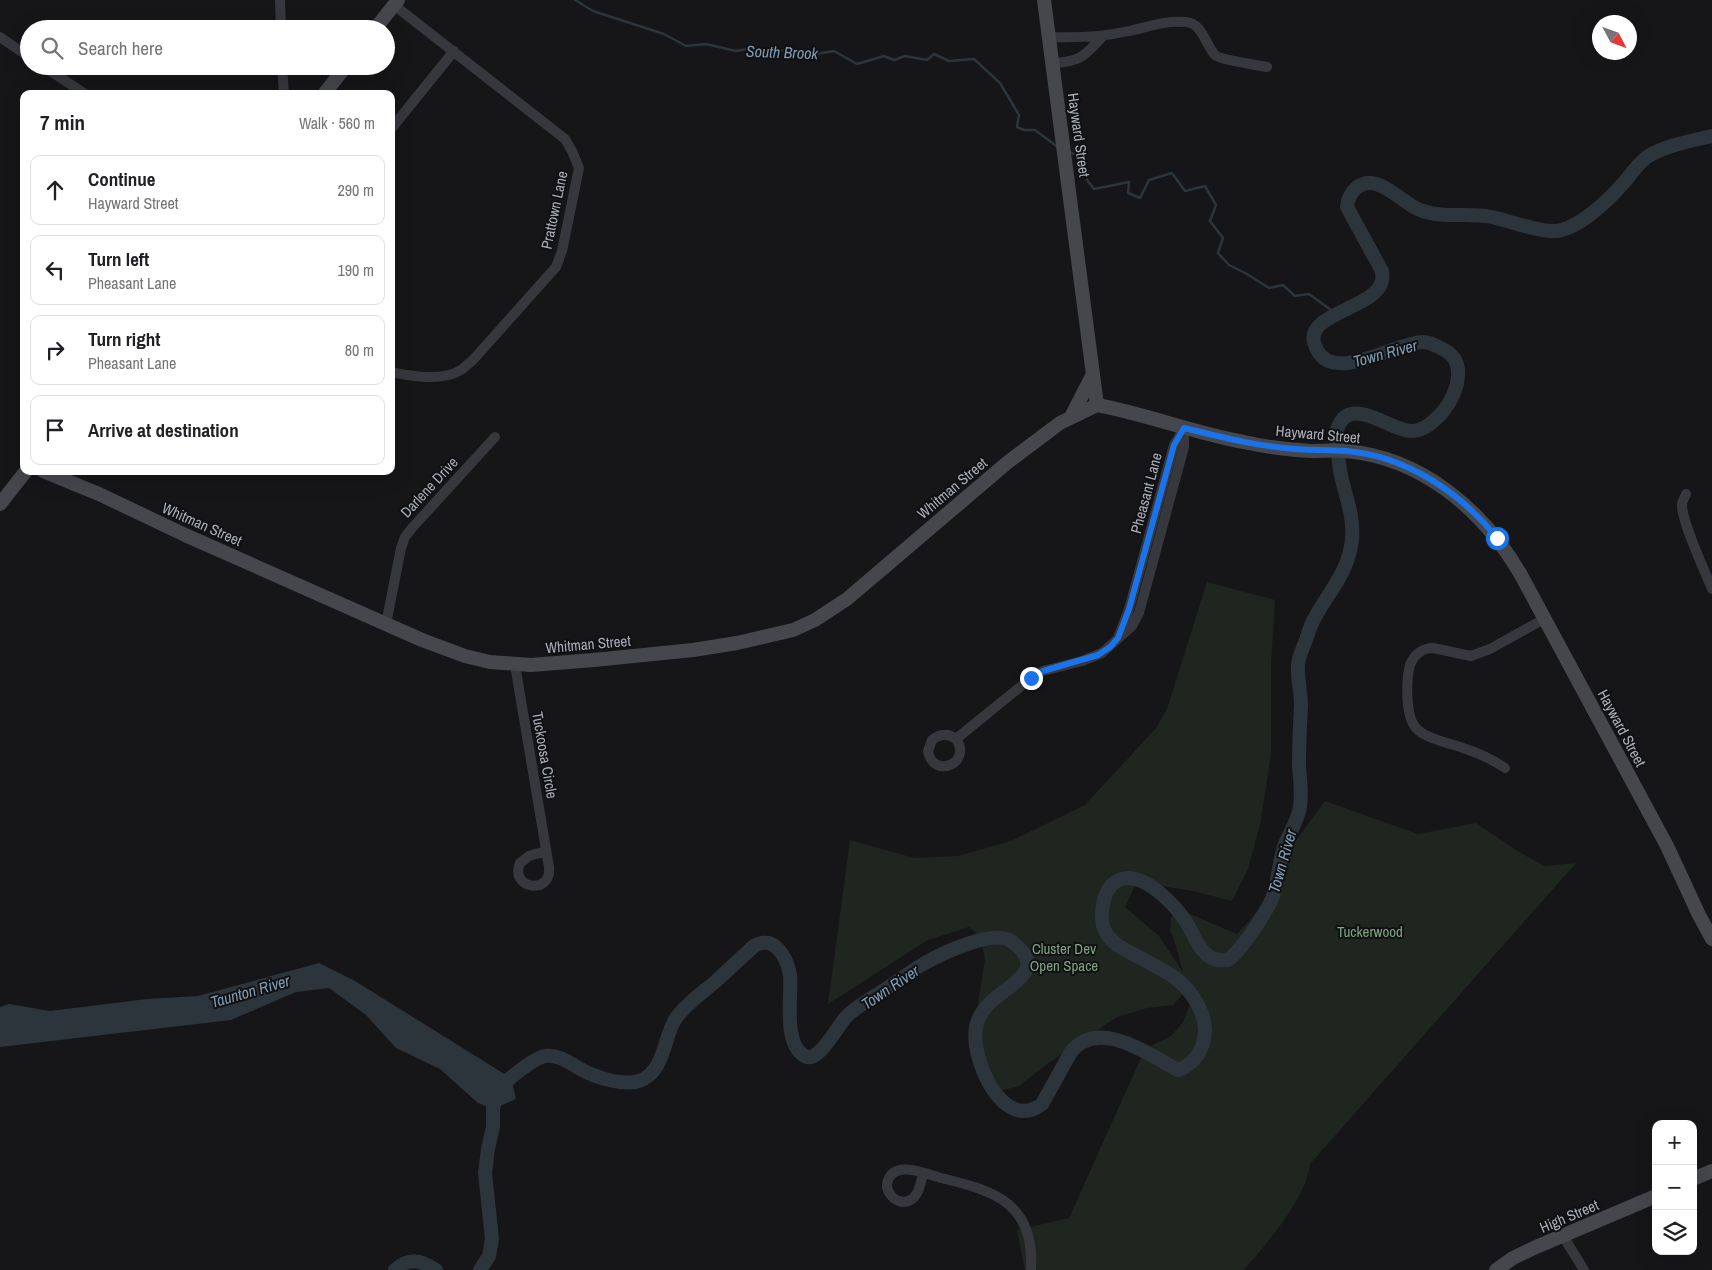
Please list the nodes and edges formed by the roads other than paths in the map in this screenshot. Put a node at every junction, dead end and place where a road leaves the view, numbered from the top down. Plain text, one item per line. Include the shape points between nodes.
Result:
1 (280, 0) edge
2 (1044, 0) edge
3 (396, 2) edge
4 (281, 20) edge
5 (382, 20) edge
6 (1103, 36) junction
7 (1049, 37) junction
8 (0, 38) edge
9 (20, 50) edge
10 (454, 51) junction
11 (1052, 64) junction
12 (1267, 67) dead end
13 (56, 75) edge
14 (283, 75) edge
15 (339, 75) edge
16 (79, 90) edge
17 (284, 90) edge
18 (327, 90) edge
19 (395, 123) edge
20 (395, 373) edge
21 (1092, 376) junction
22 (1097, 405) junction
23 (1071, 417) junction
24 (1184, 428) junction
25 (496, 437) dead end
26 (23, 475) edge
27 (54, 475) edge
28 (1686, 494) dead end
29 (0, 504) edge
30 (1712, 589) edge
31 (1544, 619) junction
32 (386, 624) junction
33 (515, 665) junction
34 (956, 740) dead end
35 (1505, 768) dead end
36 (546, 851) dead end
37 (1712, 939) edge
38 (1712, 1172) edge
39 (923, 1174) dead end
40 (1697, 1178) edge
41 (1652, 1198) edge
42 (1563, 1236) junction
43 (1031, 1270) edge
44 (1496, 1270) edge
45 (1584, 1270) edge

1 - 4 street
2 - 7 street, Hayward Street
3 - 5 street
3 - 10 street, Prattown Lane
6 - 7 street
6 - 11 street via 1085,55
6 - 12 street via 1161,22 1188,22 1200,30 1217,57
7 - 11 street, Hayward Street
8 - 9 street
10 - 19 street
10 - 20 street, Prattown Lane via 565,139 579,168 556,267 473,360 460,370 437,377
11 - 21 street, Hayward Street
13 - 16 street
14 - 17 street
15 - 18 street
21 - 22 street, Hayward Street
21 - 23 street
22 - 23 street, Whitman Street
22 - 24 street, Hayward Street
23 - 33 street, Whitman Street via 993,474 847,598 804,626 707,648
24 - 31 street, Hayward Street via 1259,445 1345,451 1410,468 1441,486 1490,530 1506,551
24 - 34 street, Pheasant Lane via 1184,448 1152,545 1138,617 1130,629 1098,655 1043,671 1031,678
25 - 32 street, Darlene Drive via 405,537
26 - 29 street
27 - 32 street, Whitman Street
28 - 30 street via 1682,510
31 - 35 street via 1471,656 1427,648 1416,655 1410,667 1408,703 1416,729 1484,756
31 - 37 street, Hayward Street via 1665,842
32 - 33 street, Whitman Street via 465,656
33 - 36 street, Tuckoosa Circle
38 - 40 street
39 - 43 street via 979,1188 1008,1204 1019,1216 1029,1237
41 - 42 street, High Street
42 - 44 street, High Street via 1521,1254
42 - 45 street

